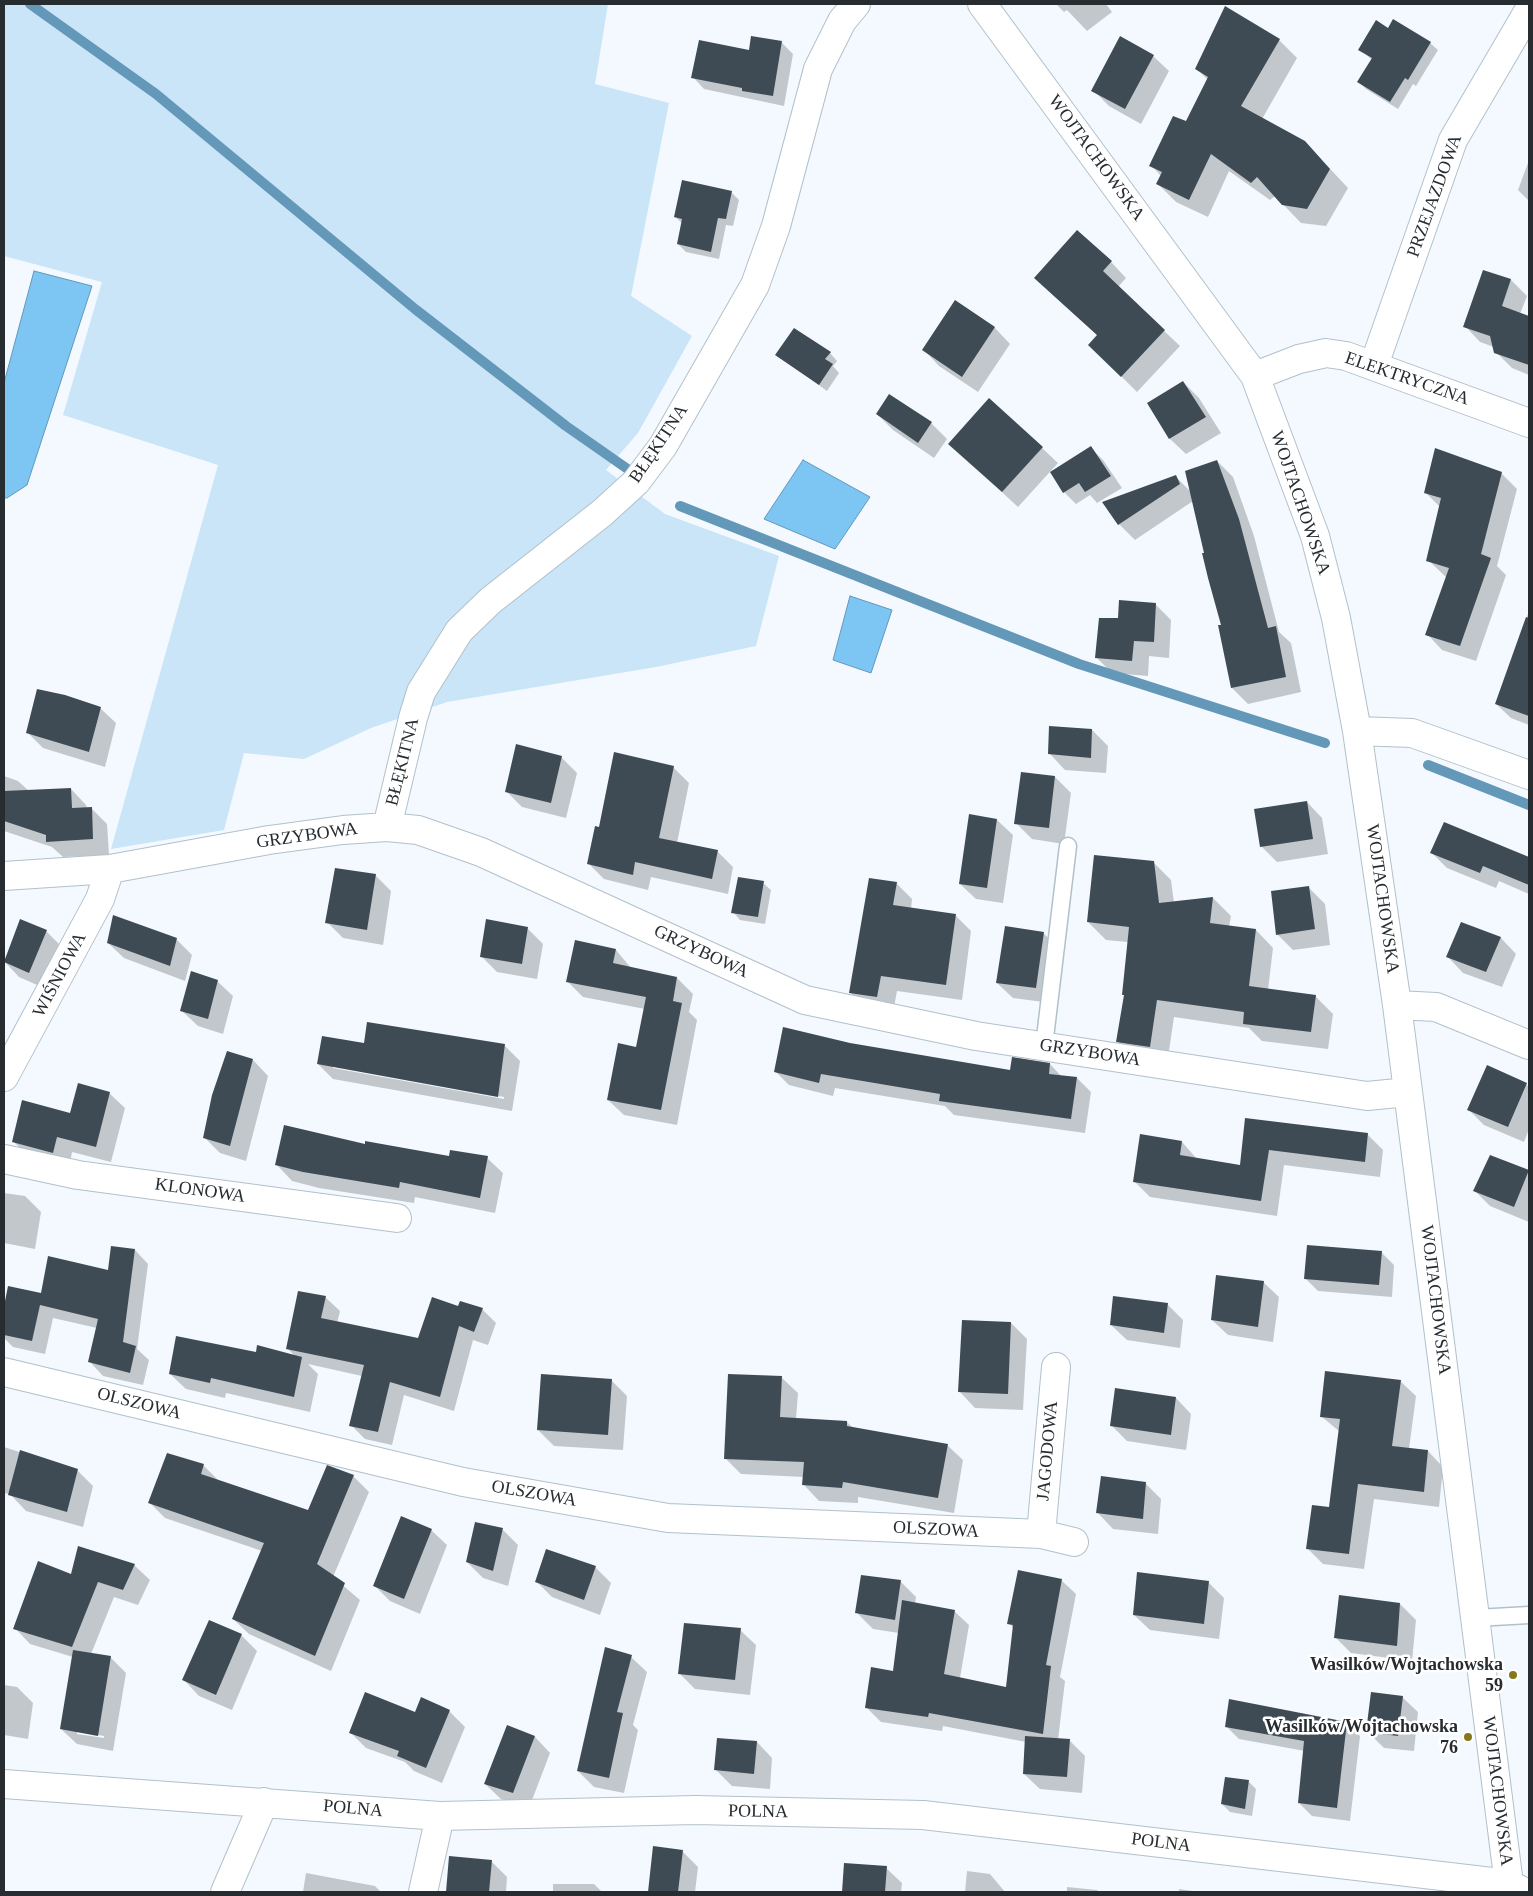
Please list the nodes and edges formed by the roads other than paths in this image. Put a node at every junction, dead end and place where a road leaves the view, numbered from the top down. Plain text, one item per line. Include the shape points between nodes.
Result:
1 (856, 4) edge
2 (982, 4) edge
3 (1529, 10) edge
4 (1374, 366) junction
5 (1255, 376) junction
6 (1529, 423) edge
7 (1357, 730) junction
8 (1529, 775) edge
9 (387, 827) junction
10 (1068, 846) dead end
11 (110, 869) junction
12 (4, 876) edge
13 (1397, 1005) junction
14 (1529, 1045) edge
15 (1044, 1046) junction
16 (4, 1078) edge
17 (1408, 1092) junction
18 (4, 1159) edge
19 (397, 1218) dead end
20 (1056, 1367) dead end
21 (4, 1372) edge
22 (1041, 1534) junction
23 (1074, 1542) dead end
24 (1529, 1615) edge
25 (1476, 1618) junction
26 (4, 1784) edge
27 (264, 1802) junction
28 (440, 1816) junction
29 (1514, 1889) edge
30 (225, 1892) edge
31 (423, 1892) edge

1 - 9 street, BŁĘKITNA via 842,21 818,69 776,226 750,294 663,446 636,482 602,513 490,601 459,631 421,692
2 - 5 street, WOJTACHOWSKA
3 - 4 street, PRZEJAZDOWA via 1453,140
4 - 5 street, ELEKTRYCZNA via 1326,353 1299,359
4 - 6 street, ELEKTRYCZNA
5 - 7 street, WOJTACHOWSKA via 1315,536 1336,618
7 - 8 street via 1412,733
7 - 13 street, WOJTACHOWSKA
9 - 11 street, GRZYBOWA via 269,840
9 - 15 street, GRZYBOWA via 418,830 481,852 805,1000 976,1036
10 - 15 lane
11 - 12 street, GRZYBOWA
11 - 16 street, WIŚNIOWA via 100,899
13 - 14 street via 1436,1007
13 - 17 street, WOJTACHOWSKA
15 - 17 street, GRZYBOWA via 1367,1096
17 - 25 street, WOJTACHOWSKA
18 - 19 street, KLONOWA via 78,1175
20 - 22 street, JAGODOWA
21 - 22 street, OLSZOWA via 463,1482 668,1518
22 - 23 street, OLSZOWA
24 - 25 lane
25 - 29 street, WOJTACHOWSKA
26 - 27 street, POLNA
27 - 28 street, POLNA
27 - 30 street
28 - 29 street, POLNA via 695,1810 923,1815
28 - 31 street

